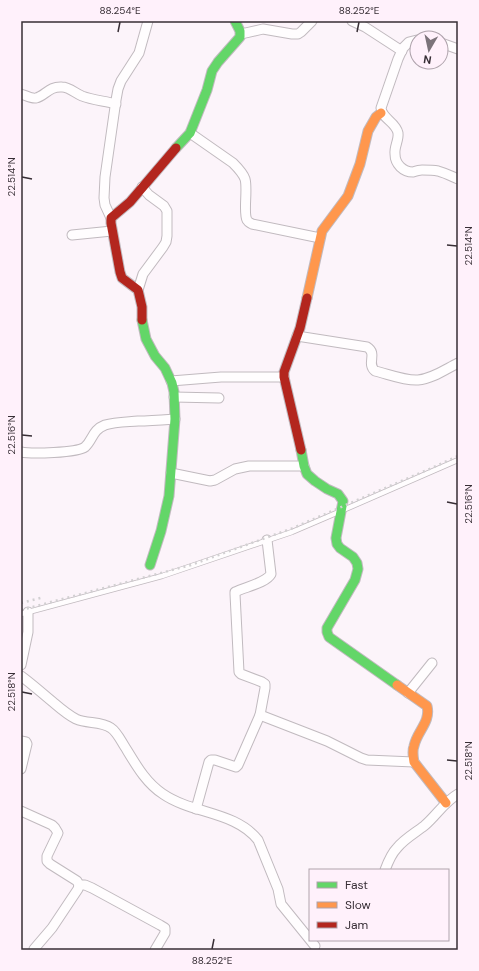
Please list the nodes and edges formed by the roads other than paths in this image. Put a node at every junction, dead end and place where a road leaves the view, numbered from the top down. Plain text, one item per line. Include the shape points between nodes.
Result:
1 (148, 21) edge
2 (235, 21) edge
3 (312, 21) edge
4 (352, 21) edge
5 (240, 34) junction
6 (409, 42) edge
7 (402, 51) junction
8 (21, 94) edge
9 (116, 104) junction
10 (381, 113) junction
11 (190, 133) junction
12 (458, 179) edge
13 (142, 187) junction
14 (111, 218) junction
15 (112, 231) junction
16 (72, 235) dead end
17 (320, 238) junction
18 (138, 290) junction
19 (297, 336) junction
20 (458, 363) edge
21 (284, 377) junction
22 (171, 381) junction
23 (174, 397) junction
24 (219, 398) dead end
25 (175, 419) junction
26 (21, 452) edge
27 (458, 460) edge
28 (304, 466) junction
29 (171, 473) junction
30 (341, 512) junction
31 (267, 540) junction
32 (150, 565) dead end
33 (24, 613) edge
34 (432, 663) dead end
35 (21, 665) edge
36 (21, 676) edge
37 (408, 692) junction
38 (260, 715) junction
39 (21, 741) edge
40 (414, 762) junction
41 (21, 769) edge
42 (458, 794) edge
43 (446, 803) junction
44 (196, 808) junction
45 (21, 811) edge
46 (386, 869) edge
47 (79, 885) junction
48 (309, 937) edge
49 (34, 949) edge
50 (155, 950) edge

1 - 9 street via 139,54 121,81
2 - 5 street
3 - 5 street via 298,34 263,29
4 - 7 street
5 - 11 street via 238,41 212,71
6 - 7 street
7 - 10 street via 380,108
8 - 9 street via 37,98 57,86 63,86 82,96
9 - 14 street via 104,198 106,210
10 - 12 street via 397,130 394,155 402,169 414,172 439,171
10 - 17 street via 368,131 360,164 348,196 322,231
11 - 13 street
11 - 17 street via 233,164 244,176 246,218 249,222
13 - 14 street via 130,202
13 - 18 street via 167,211 167,236 163,248 143,274
14 - 15 street
15 - 16 street
15 - 18 street via 122,278
17 - 19 street
18 - 22 street via 146,339
19 - 20 street via 367,347 373,353 372,368 375,371 404,378 422,379
19 - 21 street
21 - 22 street via 221,377
21 - 28 street
22 - 23 street
23 - 24 street
23 - 25 street
25 - 26 street via 106,425 96,430 83,449 48,453
25 - 29 street
27 - 30 lane
28 - 29 street via 249,466 235,469 215,480
28 - 30 street via 307,474 315,482 338,494 343,501
29 - 32 street via 162,524
30 - 31 lane
30 - 37 street via 337,544 353,556 358,569 355,580 327,632 329,637
31 - 33 lane via 162,576
31 - 38 street via 270,576 235,592 239,672 265,684
33 - 35 street via 28,632
34 - 37 street
36 - 44 street via 75,719 110,727 146,779 156,789 170,799
37 - 40 street via 427,706 429,711 412,751
38 - 40 street via 327,741 367,760
38 - 44 street via 238,765 233,766 215,760 209,762
39 - 41 street via 28,744
40 - 43 street
42 - 43 street
43 - 46 street via 396,848
44 - 48 street via 226,818 253,834 258,840 278,889 281,904
45 - 47 street via 52,825 57,830 47,862 77,881
47 - 49 street via 52,928
47 - 50 street via 92,888 165,928 165,933

